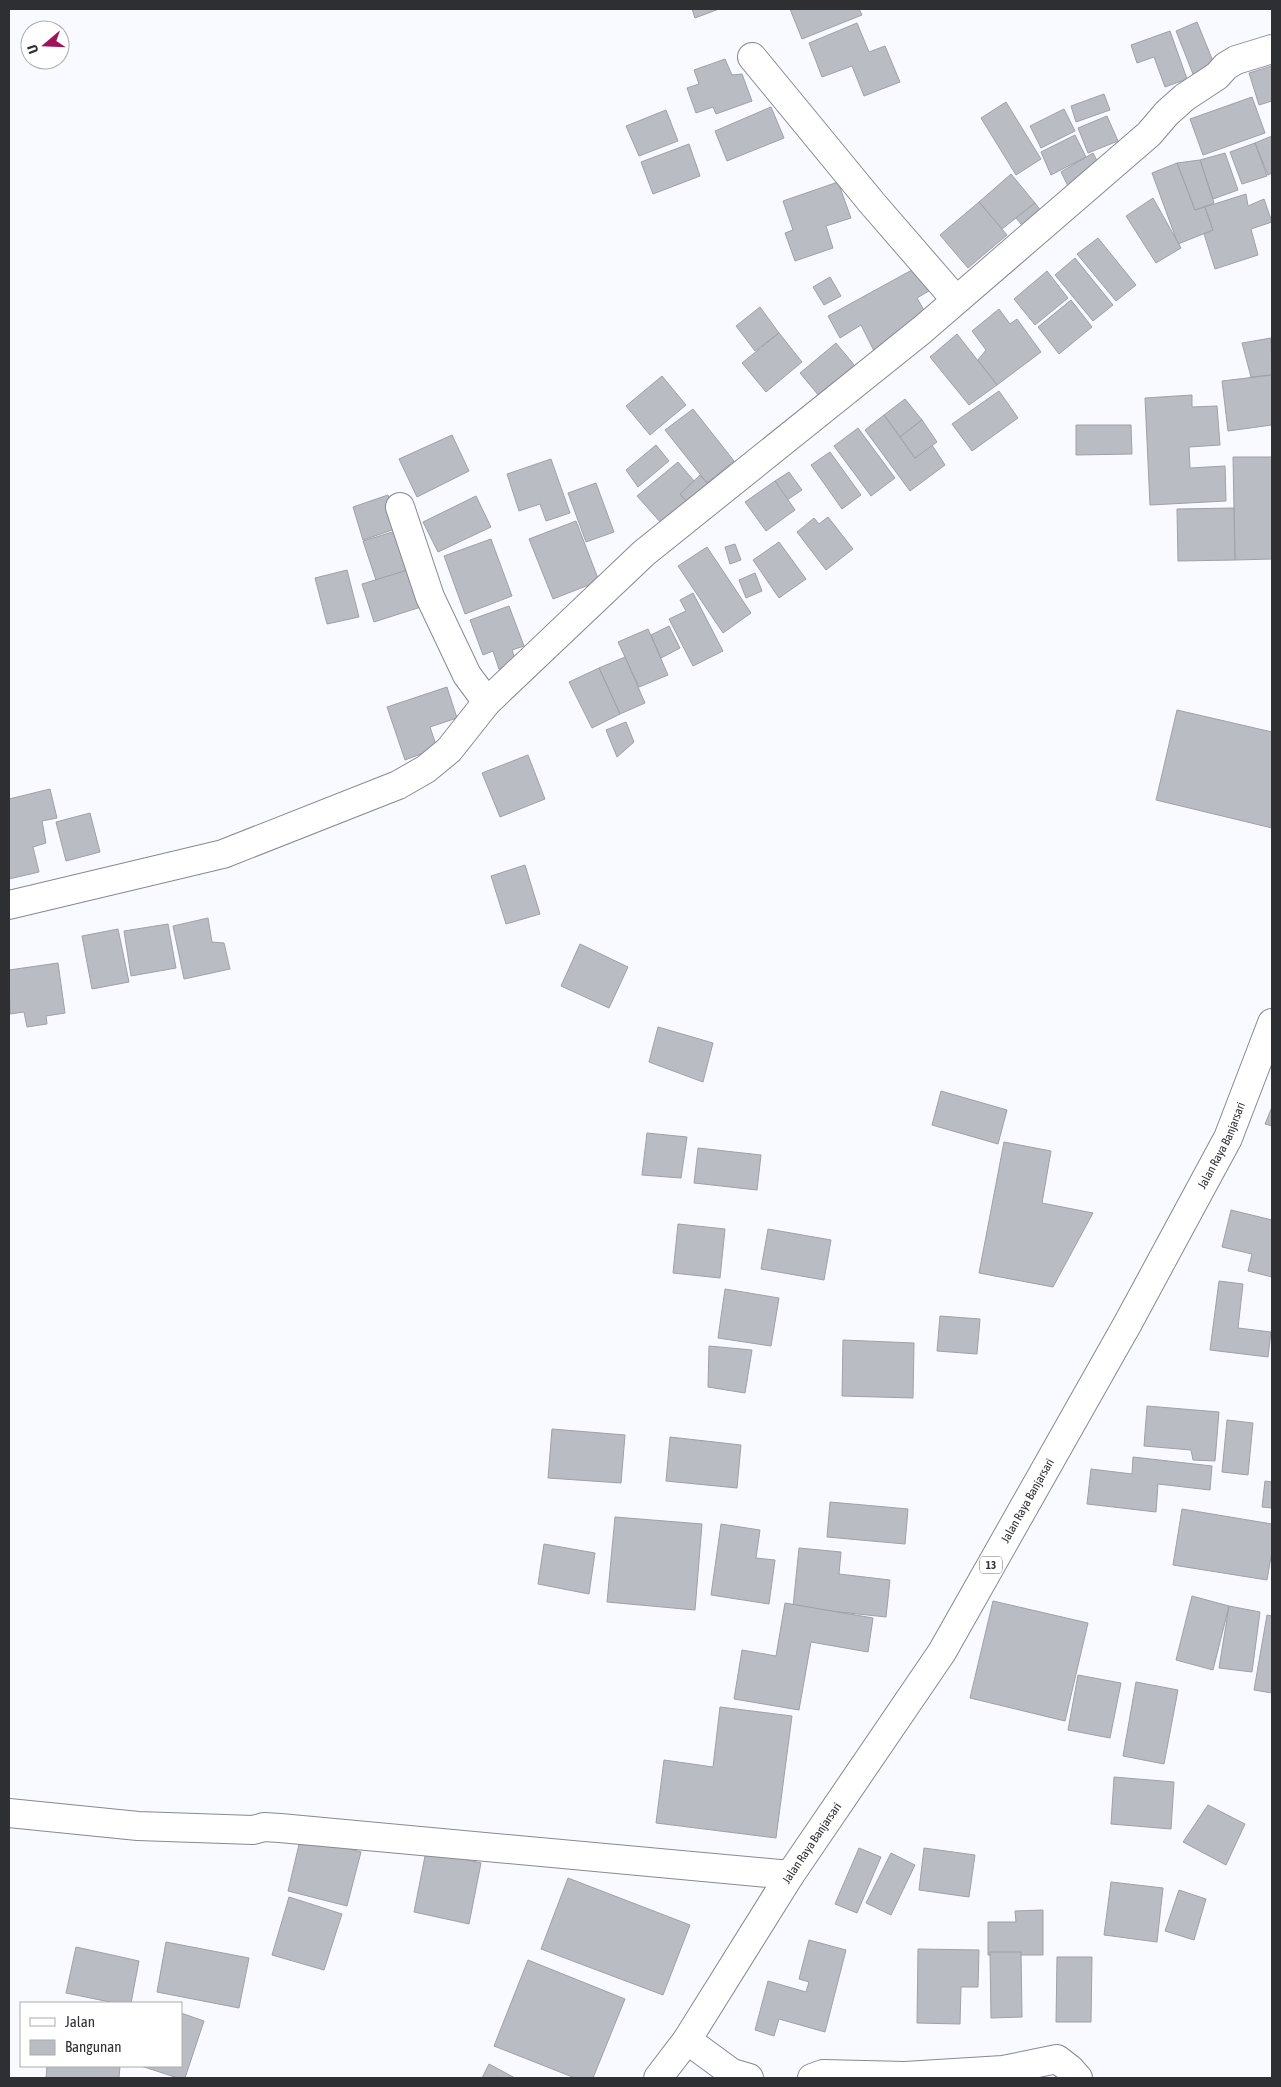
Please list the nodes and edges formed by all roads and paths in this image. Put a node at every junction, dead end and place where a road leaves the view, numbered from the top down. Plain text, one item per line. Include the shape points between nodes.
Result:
1 (1272, 49) edge
2 (752, 57) dead end
3 (956, 300) junction
4 (400, 506) dead end
5 (488, 702) junction
6 (9, 905) edge
7 (1272, 1023) edge
8 (9, 1813) edge
9 (790, 1875) junction
10 (687, 2040) junction
11 (658, 2078) edge
12 (749, 2078) edge
13 (812, 2078) edge
14 (1078, 2078) edge

1 - 3 main road via 1236,60 1185,97 1149,134
2 - 3 main road
3 - 5 main road via 644,553
4 - 5 main road via 430,598 467,675
5 - 6 main road via 450,750 398,785 223,854
7 - 9 main road, Jalan Raya Banjarsari / 13 via 1228,1138 1123,1332 942,1652
8 - 9 main road via 138,1826 280,1828
9 - 10 main road, Jalan Raya Banjarsari / 13
10 - 11 main road, Jalan Raya Banjarsari / 13
10 - 12 main road via 732,2073
13 - 14 main road via 823,2074 905,2076 1003,2070 1057,2059

